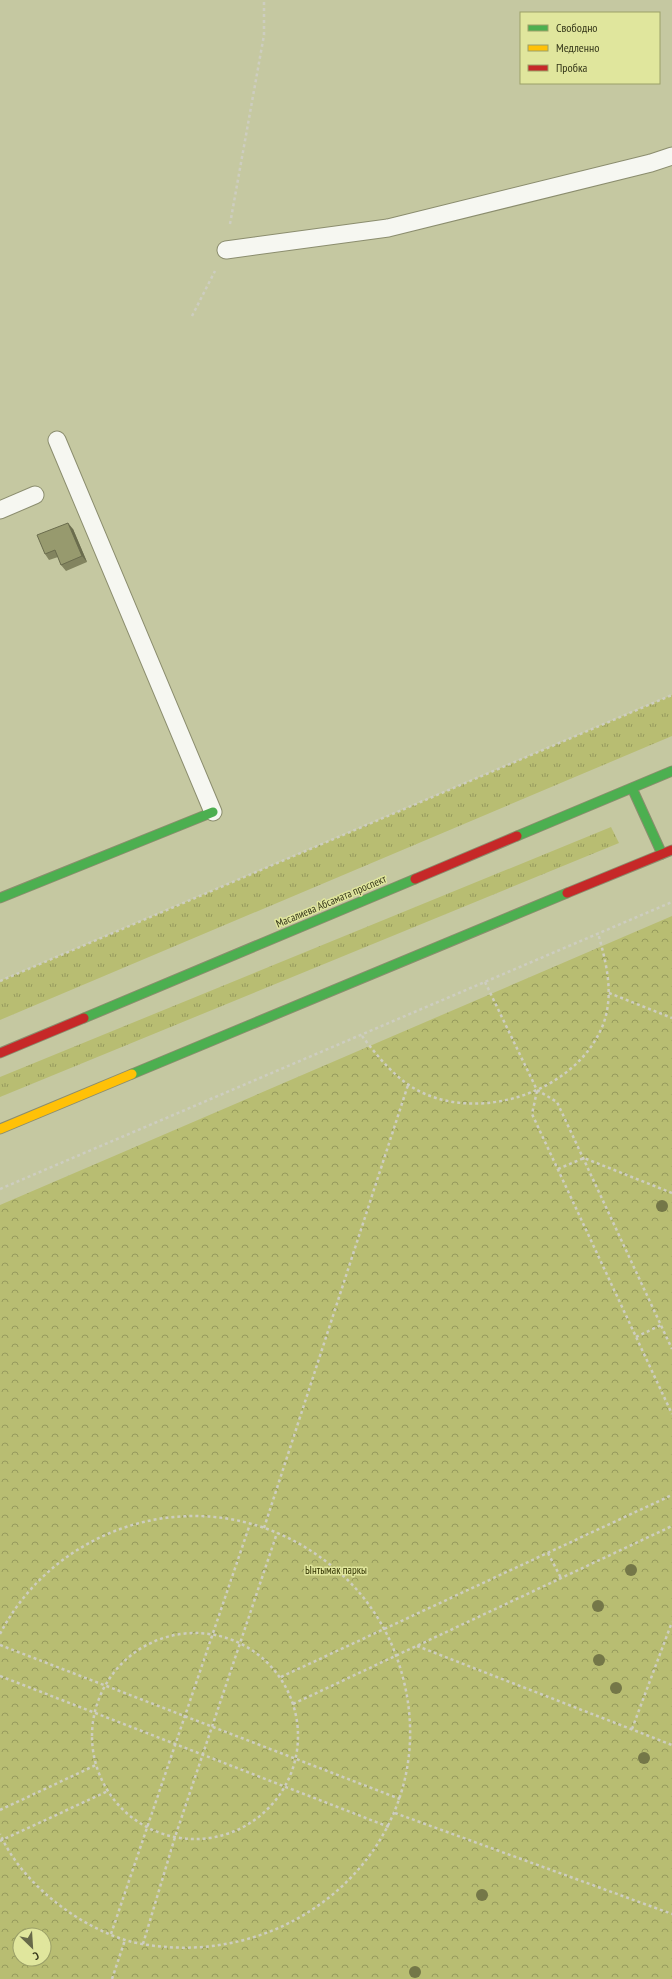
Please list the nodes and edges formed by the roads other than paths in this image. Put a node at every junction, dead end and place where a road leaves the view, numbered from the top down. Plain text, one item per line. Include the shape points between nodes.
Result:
1 (672, 156) edge
2 (226, 250) road end
3 (57, 440) dead end
4 (35, 495) dead end
5 (0, 510) edge
6 (672, 770) edge
7 (632, 788) junction
8 (213, 812) joint
9 (672, 850) edge
10 (662, 854) junction
11 (0, 898) edge
12 (0, 1053) edge
13 (0, 1129) edge

1 - 2 lane via 388,228
3 - 8 lane
4 - 5 lane
6 - 7 main road, Масалиева Абсамата проспект
7 - 10 main road
7 - 12 main road, Масалиева Абсамата проспект
8 - 11 main road
9 - 10 main road
10 - 13 main road

